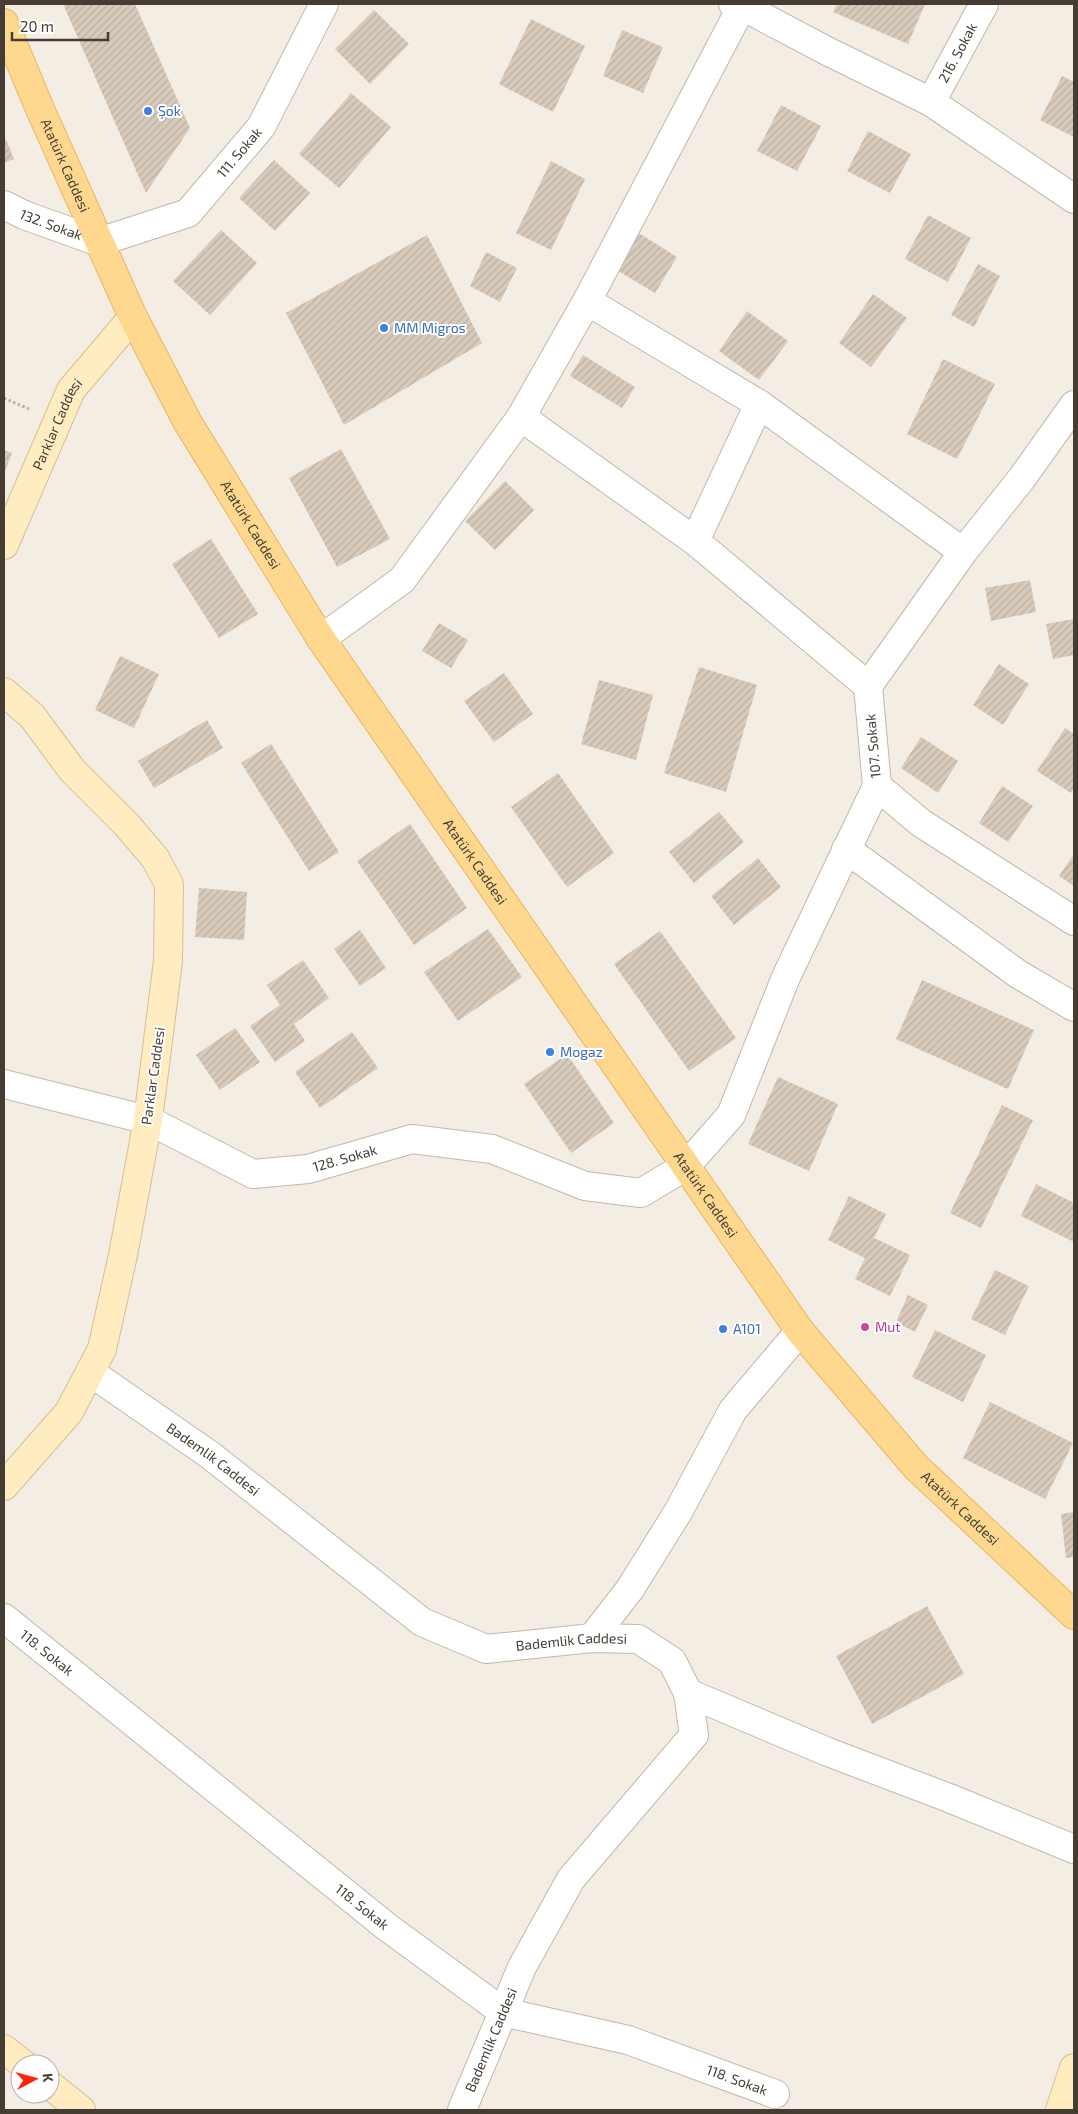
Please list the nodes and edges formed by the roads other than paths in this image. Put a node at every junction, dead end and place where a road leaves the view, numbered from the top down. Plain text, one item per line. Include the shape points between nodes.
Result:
1 (324, 4) edge
2 (984, 4) edge
3 (737, 5) edge
4 (4, 22) edge
5 (930, 102) junction
6 (1074, 199) edge
7 (4, 205) edge
8 (99, 242) junction
9 (587, 301) junction
10 (133, 317) junction
11 (759, 404) junction
12 (1074, 405) edge
13 (521, 417) junction
14 (695, 541) junction
15 (4, 545) edge
16 (963, 552) junction
17 (321, 639) junction
18 (868, 686) junction
19 (4, 692) edge
20 (877, 786) junction
21 (846, 849) junction
22 (1074, 921) edge
23 (1074, 1007) edge
24 (4, 1084) edge
25 (148, 1120) junction
26 (686, 1166) junction
27 (800, 1331) junction
28 (90, 1372) junction
29 (4, 1486) edge
30 (1074, 1615) edge
31 (4, 1618) edge
32 (592, 1638) junction
33 (688, 1693) junction
34 (1074, 1849) edge
35 (503, 2012) junction
36 (1074, 2068) edge
37 (60, 2094) edge
38 (775, 2094) dead end
39 (81, 2110) edge
40 (462, 2110) edge
41 (1060, 2110) edge

1 - 8 street, 111. Sokak via 261,126 188,213
2 - 5 street, 216. Sokak
3 - 5 street
3 - 9 street
4 - 8 main road, Atatürk Caddesi
5 - 6 street
7 - 8 street, 132. Sokak
8 - 10 main road, Atatürk Caddesi
9 - 11 street
9 - 13 street
10 - 15 street, Parklar Caddesi via 71,390
10 - 17 main road, Atatürk Caddesi via 188,423
11 - 14 street
11 - 16 street
12 - 16 street
13 - 14 street
13 - 17 street via 402,580
14 - 18 street
16 - 18 street
17 - 26 main road, Atatürk Caddesi
18 - 20 street, 107. Sokak
19 - 25 street, Parklar Caddesi via 32,716 72,770 126,824 155,858 169,884 168,961
20 - 21 street, 107. Sokak
20 - 22 street via 921,822
21 - 23 street via 1018,974
21 - 26 street, 107. Sokak via 786,977 731,1115
24 - 25 street, 128. Sokak
25 - 26 street, 128. Sokak via 253,1174 308,1168 412,1139 492,1149 585,1186 641,1193
25 - 28 street, Parklar Caddesi via 102,1349
26 - 27 main road, Atatürk Caddesi
27 - 30 main road, Atatürk Caddesi via 916,1467
27 - 32 street via 733,1410 678,1512 630,1589
28 - 29 street, Parklar Caddesi via 68,1412
28 - 32 street, Bademlik Caddesi via 210,1455 422,1622 486,1649
31 - 35 street, 118. Sokak via 388,1927
32 - 33 street, Bademlik Caddesi via 638,1639 672,1662
33 - 34 street
33 - 35 street, Bademlik Caddesi via 694,1735 571,1879 522,1967
35 - 38 street, 118. Sokak via 628,2040
35 - 40 street, Bademlik Caddesi
36 - 41 street
37 - 39 street

